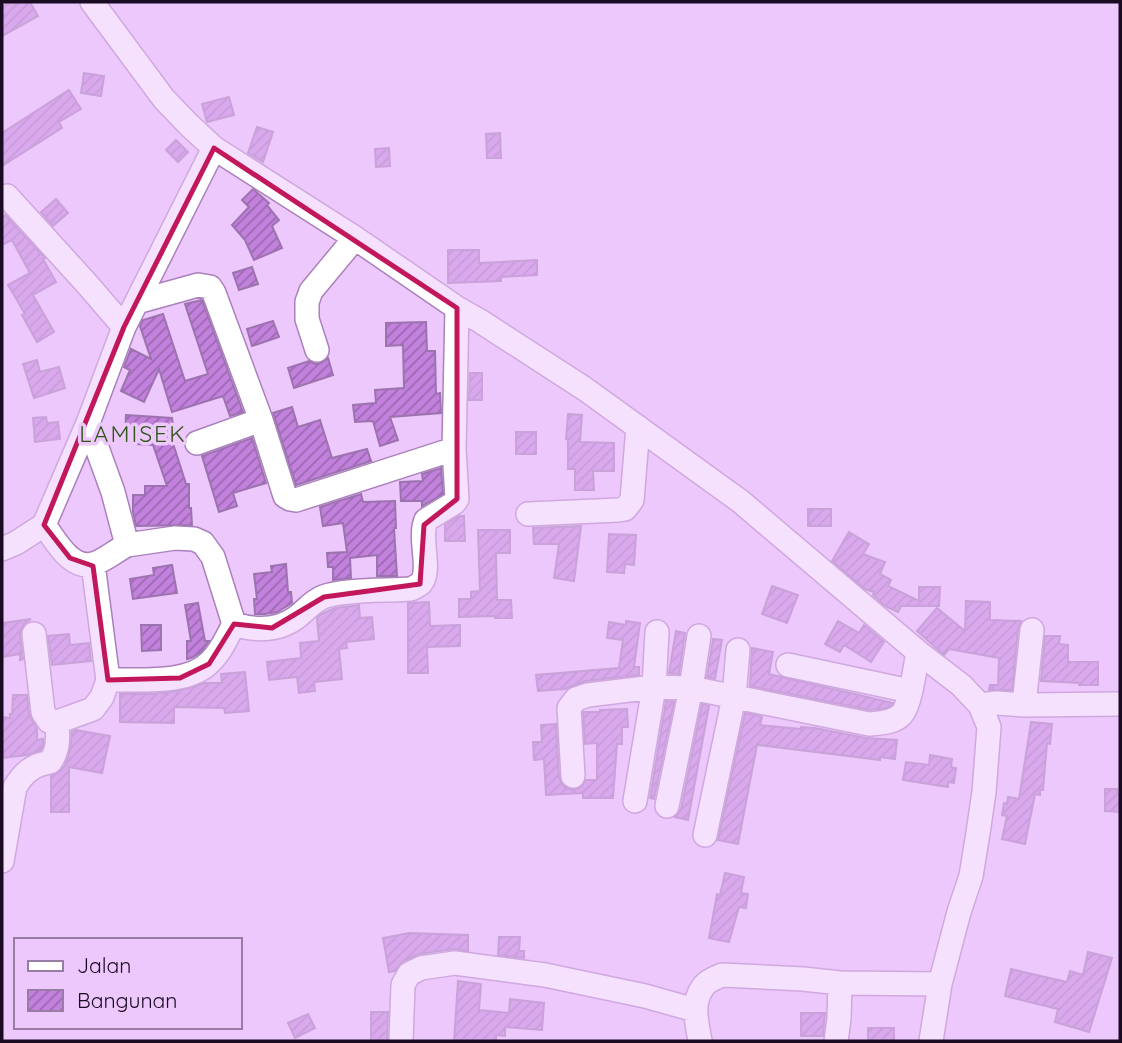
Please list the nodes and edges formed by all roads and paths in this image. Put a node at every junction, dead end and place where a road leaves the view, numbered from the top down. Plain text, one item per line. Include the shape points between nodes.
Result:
1 (92, 2) edge
2 (214, 148) junction
3 (7, 196) dead end
4 (355, 238) junction
5 (136, 302) junction
6 (457, 309) junction
7 (124, 327) junction
8 (317, 350) dead end
9 (261, 420) junction
10 (88, 423) junction
11 (638, 427) junction
12 (197, 443) dead end
13 (454, 449) junction
14 (528, 514) dead end
15 (44, 524) junction
16 (127, 545) junction
17 (2, 549) edge
18 (93, 564) junction
19 (234, 624) junction
20 (1032, 630) dead end
21 (657, 632) dead end
22 (34, 634) dead end
23 (699, 636) dead end
24 (738, 650) dead end
25 (918, 652) junction
26 (788, 665) dead end
27 (108, 680) junction
28 (654, 687) junction
29 (691, 688) junction
30 (911, 691) junction
31 (734, 697) junction
32 (1120, 704) edge
33 (980, 705) junction
34 (1024, 705) junction
35 (57, 722) junction
36 (573, 776) dead end
37 (635, 800) dead end
38 (667, 806) dead end
39 (705, 835) dead end
40 (2, 861) edge
41 (840, 984) junction
42 (940, 984) junction
43 (695, 1010) junction
44 (401, 1041) edge
45 (700, 1041) edge
46 (836, 1041) edge
47 (931, 1041) edge

1 - 2 street via 164,99
2 - 4 street
2 - 5 street
3 - 7 street
4 - 6 street
4 - 8 street via 307,302
5 - 7 street
5 - 9 street via 198,285 210,287
6 - 11 street
6 - 13 street
7 - 10 street
9 - 12 street
9 - 13 street via 285,496 293,500
10 - 15 street
10 - 16 street
11 - 14 street via 632,500 625,509
11 - 25 street via 740,501
13 - 19 street via 457,499 424,525 425,568 420,584 411,589 324,597 272,628 248,629
15 - 17 street
15 - 18 street via 69,558
16 - 18 street
16 - 19 street via 175,538 203,543 213,557
18 - 27 street
19 - 27 street via 218,653 196,672 180,678
20 - 34 street
21 - 28 street
22 - 35 street via 43,712 49,721
23 - 29 street
24 - 31 street
25 - 30 street
25 - 33 street
26 - 30 street
27 - 35 street via 93,709
28 - 29 street
28 - 36 street via 576,699 569,708
28 - 37 street
29 - 31 street
29 - 38 street
30 - 31 street via 899,717 869,724
31 - 39 street
32 - 34 street
33 - 34 street
33 - 42 street via 989,727 984,792 971,876
35 - 40 street via 55,755 50,762 32,767 15,787
41 - 42 street
41 - 43 street via 722,975 702,987
41 - 46 street
42 - 47 street
43 - 44 street via 545,975 455,963 410,974 403,985
43 - 45 street

